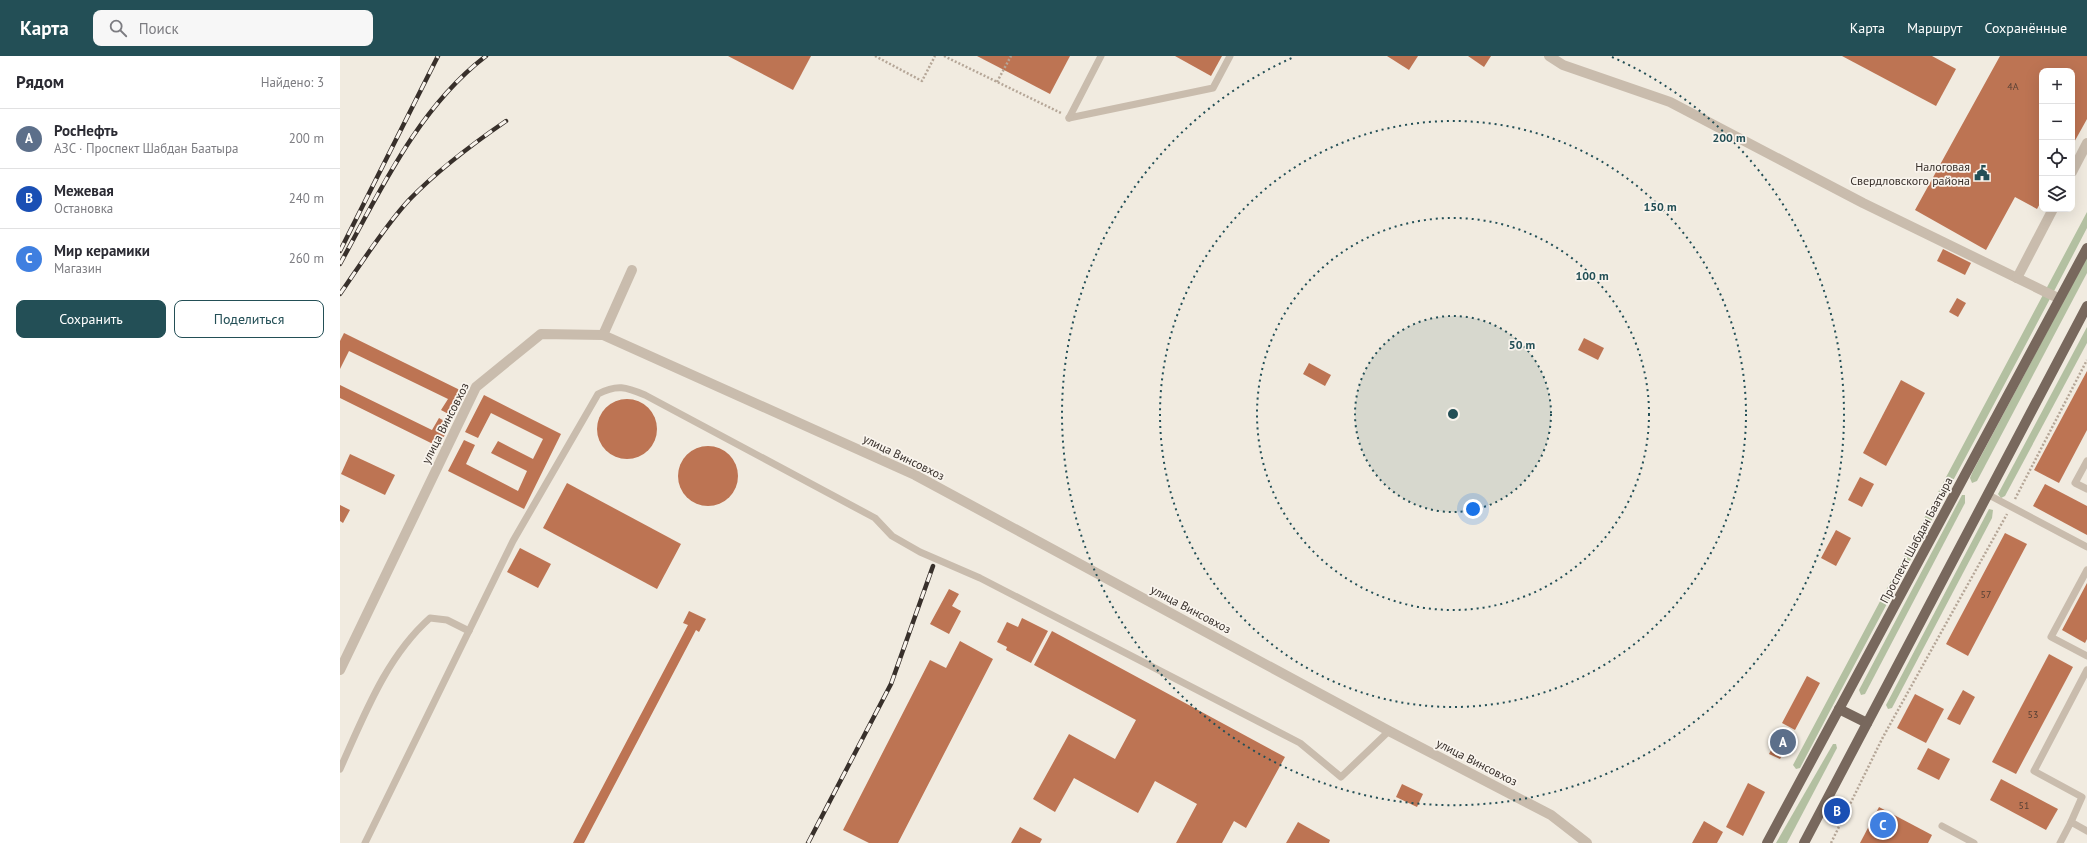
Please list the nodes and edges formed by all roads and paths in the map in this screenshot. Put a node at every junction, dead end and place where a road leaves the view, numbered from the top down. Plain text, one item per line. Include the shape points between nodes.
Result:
1 (874, 56) edge
2 (935, 56) edge
3 (944, 56) edge
4 (1011, 56) edge
5 (1101, 56) edge
6 (1230, 56) edge
7 (1549, 56) edge
8 (997, 82) junction
9 (1069, 118) junction
10 (2087, 143) edge
11 (2075, 166) edge
12 (2051, 212) edge
13 (2087, 248) edge
14 (632, 270) dead end
15 (2017, 278) junction
16 (2060, 299) junction
17 (2087, 306) edge
18 (603, 335) junction
19 (2087, 360) edge
20 (2087, 461) edge
21 (2087, 489) edge
22 (1987, 494) junction
23 (2011, 507) junction
24 (2087, 547) edge
25 (2087, 570) edge
26 (469, 631) junction
27 (2087, 656) edge
28 (340, 670) edge
29 (2087, 670) edge
30 (1839, 709) junction
31 (1867, 723) junction
32 (1389, 731) junction
33 (340, 768) edge
34 (2071, 822) junction
35 (1942, 826) dead end
36 (2087, 831) edge
37 (365, 843) edge
38 (1587, 843) edge
39 (1767, 843) edge
40 (1804, 843) edge
41 (1831, 843) edge
42 (1974, 843) edge
43 (2060, 843) edge

1 - 2 path via 922,81
3 - 8 path
4 - 8 path
5 - 9 lane
6 - 9 lane via 1213,88
7 - 15 street via 1563,65 1670,102 1863,203
8 - 9 path
10 - 11 street
12 - 15 street
13 - 16 main road, Проспект Шабдан Баатыра
14 - 18 street
15 - 16 street
16 - 30 main road, Проспект Шабдан Баатыра
17 - 22 main road
18 - 28 street, улица Винсовхоз via 541,334 476,387
18 - 32 street, улица Винсовхоз via 914,475
19 - 23 path
20 - 21 lane via 2075,483
22 - 23 lane
22 - 31 main road
23 - 24 lane
23 - 41 path via 1882,738
25 - 27 lane via 2051,637
26 - 32 lane via 513,541 598,394 610,388 627,388 645,395 875,518 892,536 920,552 980,578 1300,743 1341,777
26 - 33 lane via 447,620 430,618 413,633 396,656
26 - 37 lane
29 - 34 lane via 2034,771 2082,797
30 - 31 main road
30 - 39 main road, Проспект Шабдан Баатыра
31 - 40 main road
32 - 38 street, улица Винсовхоз via 1552,815
34 - 36 lane
34 - 43 lane
35 - 42 lane

